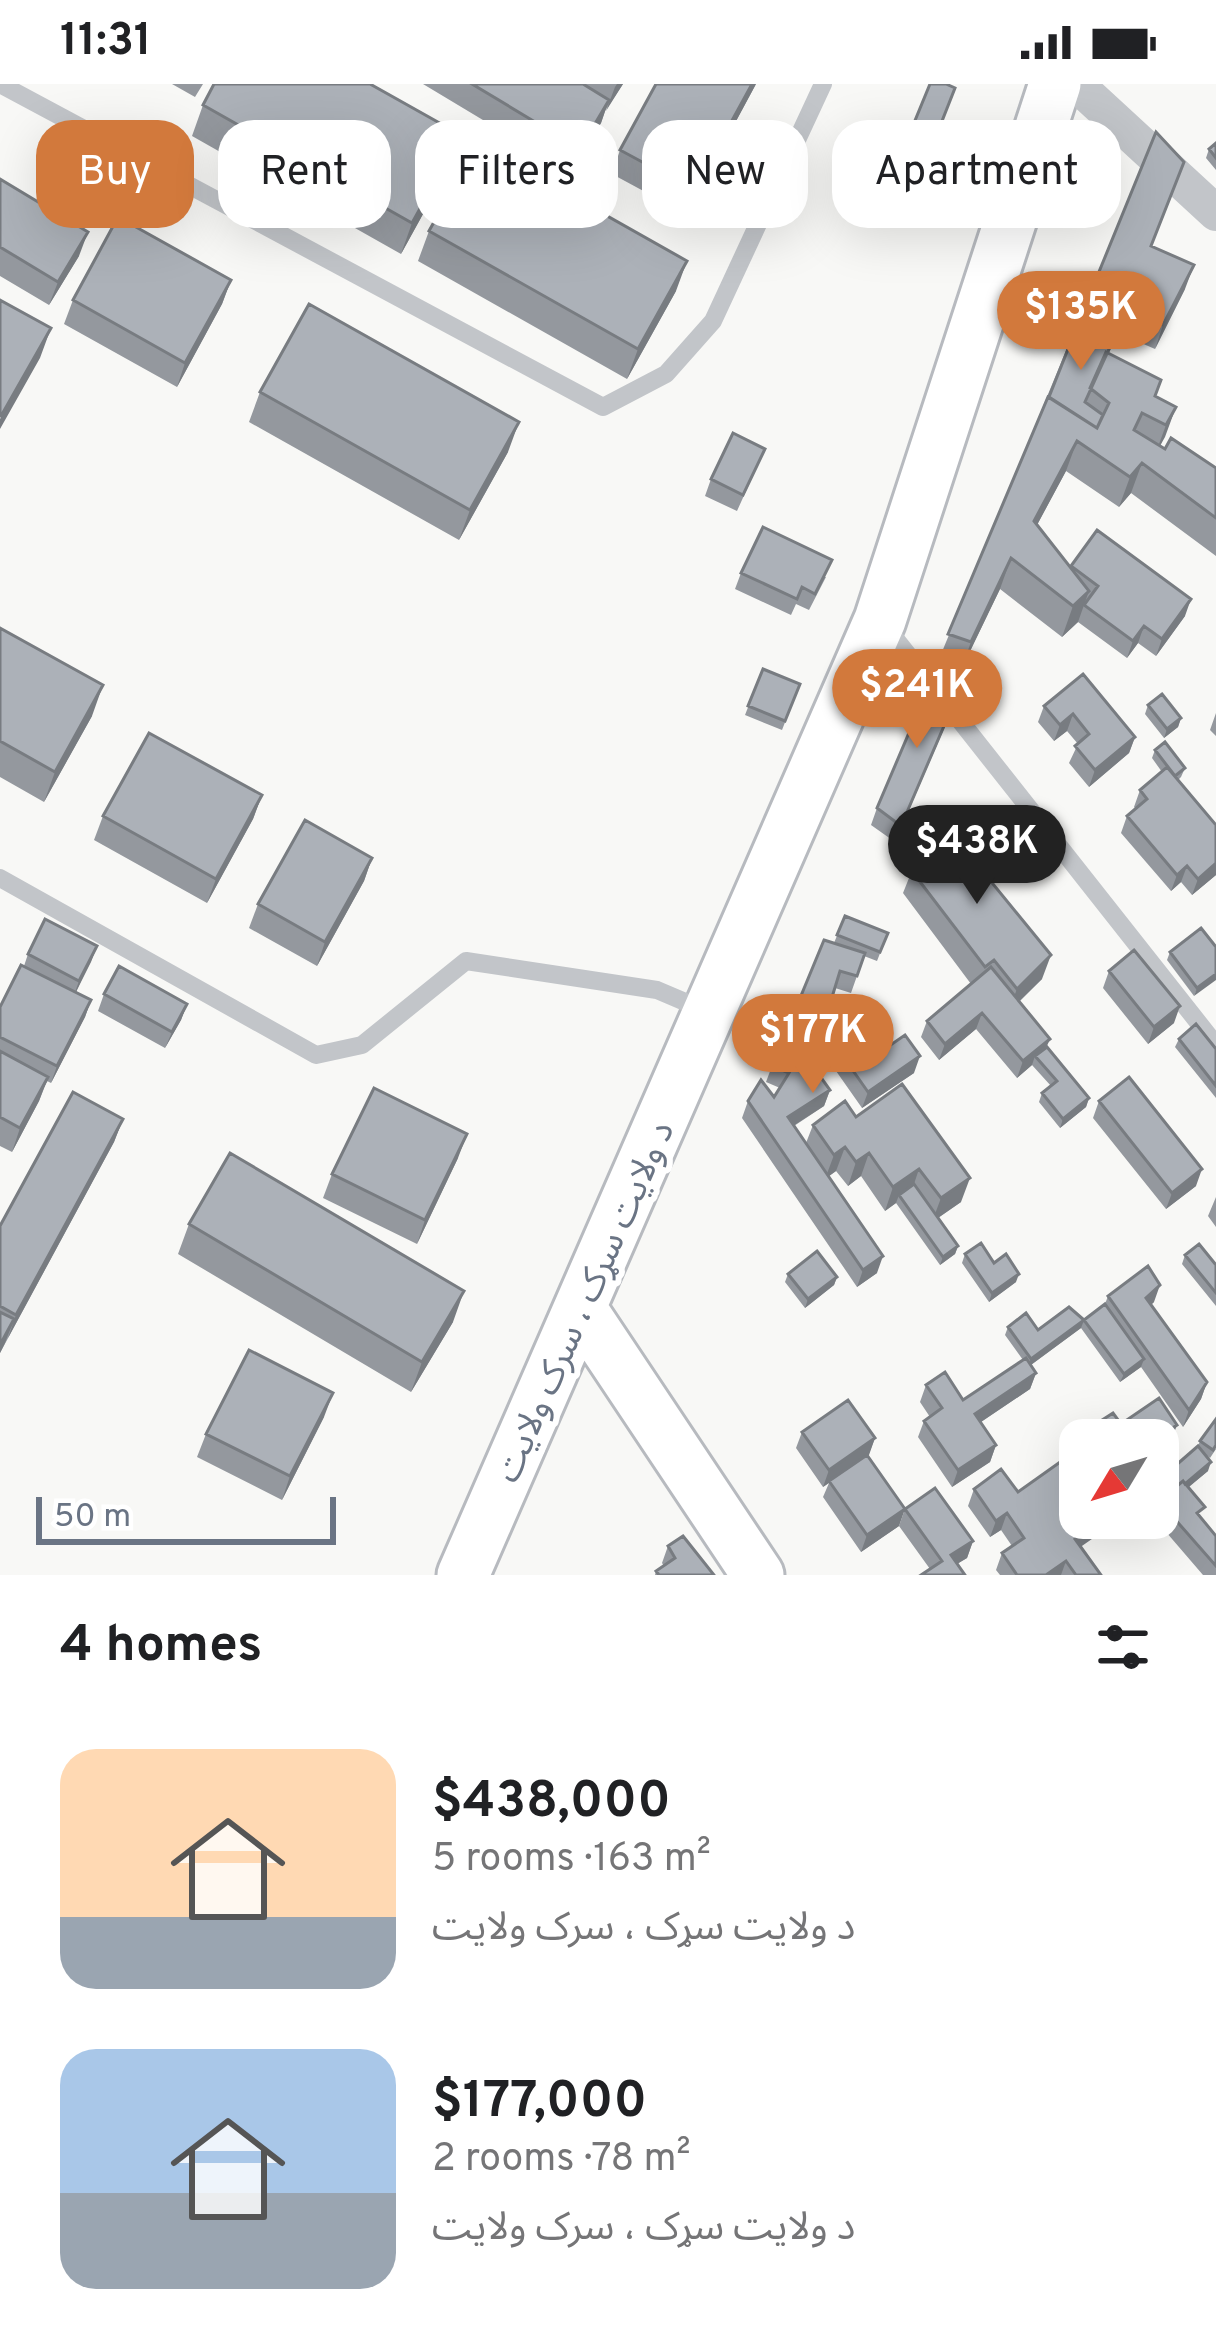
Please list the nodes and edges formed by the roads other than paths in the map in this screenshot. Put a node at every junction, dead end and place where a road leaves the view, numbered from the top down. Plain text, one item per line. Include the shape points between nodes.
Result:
1 (0, 84) edge
2 (823, 84) edge
3 (1055, 84) edge
4 (1076, 84) edge
5 (1216, 213) edge
6 (880, 620) junction
7 (0, 878) edge
8 (709, 1012) junction
9 (1216, 1045) edge
10 (580, 1308) junction
11 (463, 1575) edge
12 (758, 1575) edge

1 - 2 lane via 603,407 666,374 713,321
3 - 6 main road, د ولایت سړک ، سرک ولایت
4 - 5 street
6 - 8 main road, د ولایت سړک ، سرک ولایت
6 - 9 lane
7 - 8 lane via 316,1055 362,1045 466,961 657,990
8 - 10 main road, د ولایت سړک ، سرک ولایت
10 - 11 main road, د ولایت سړک ، سرک ولایت
10 - 12 main road

